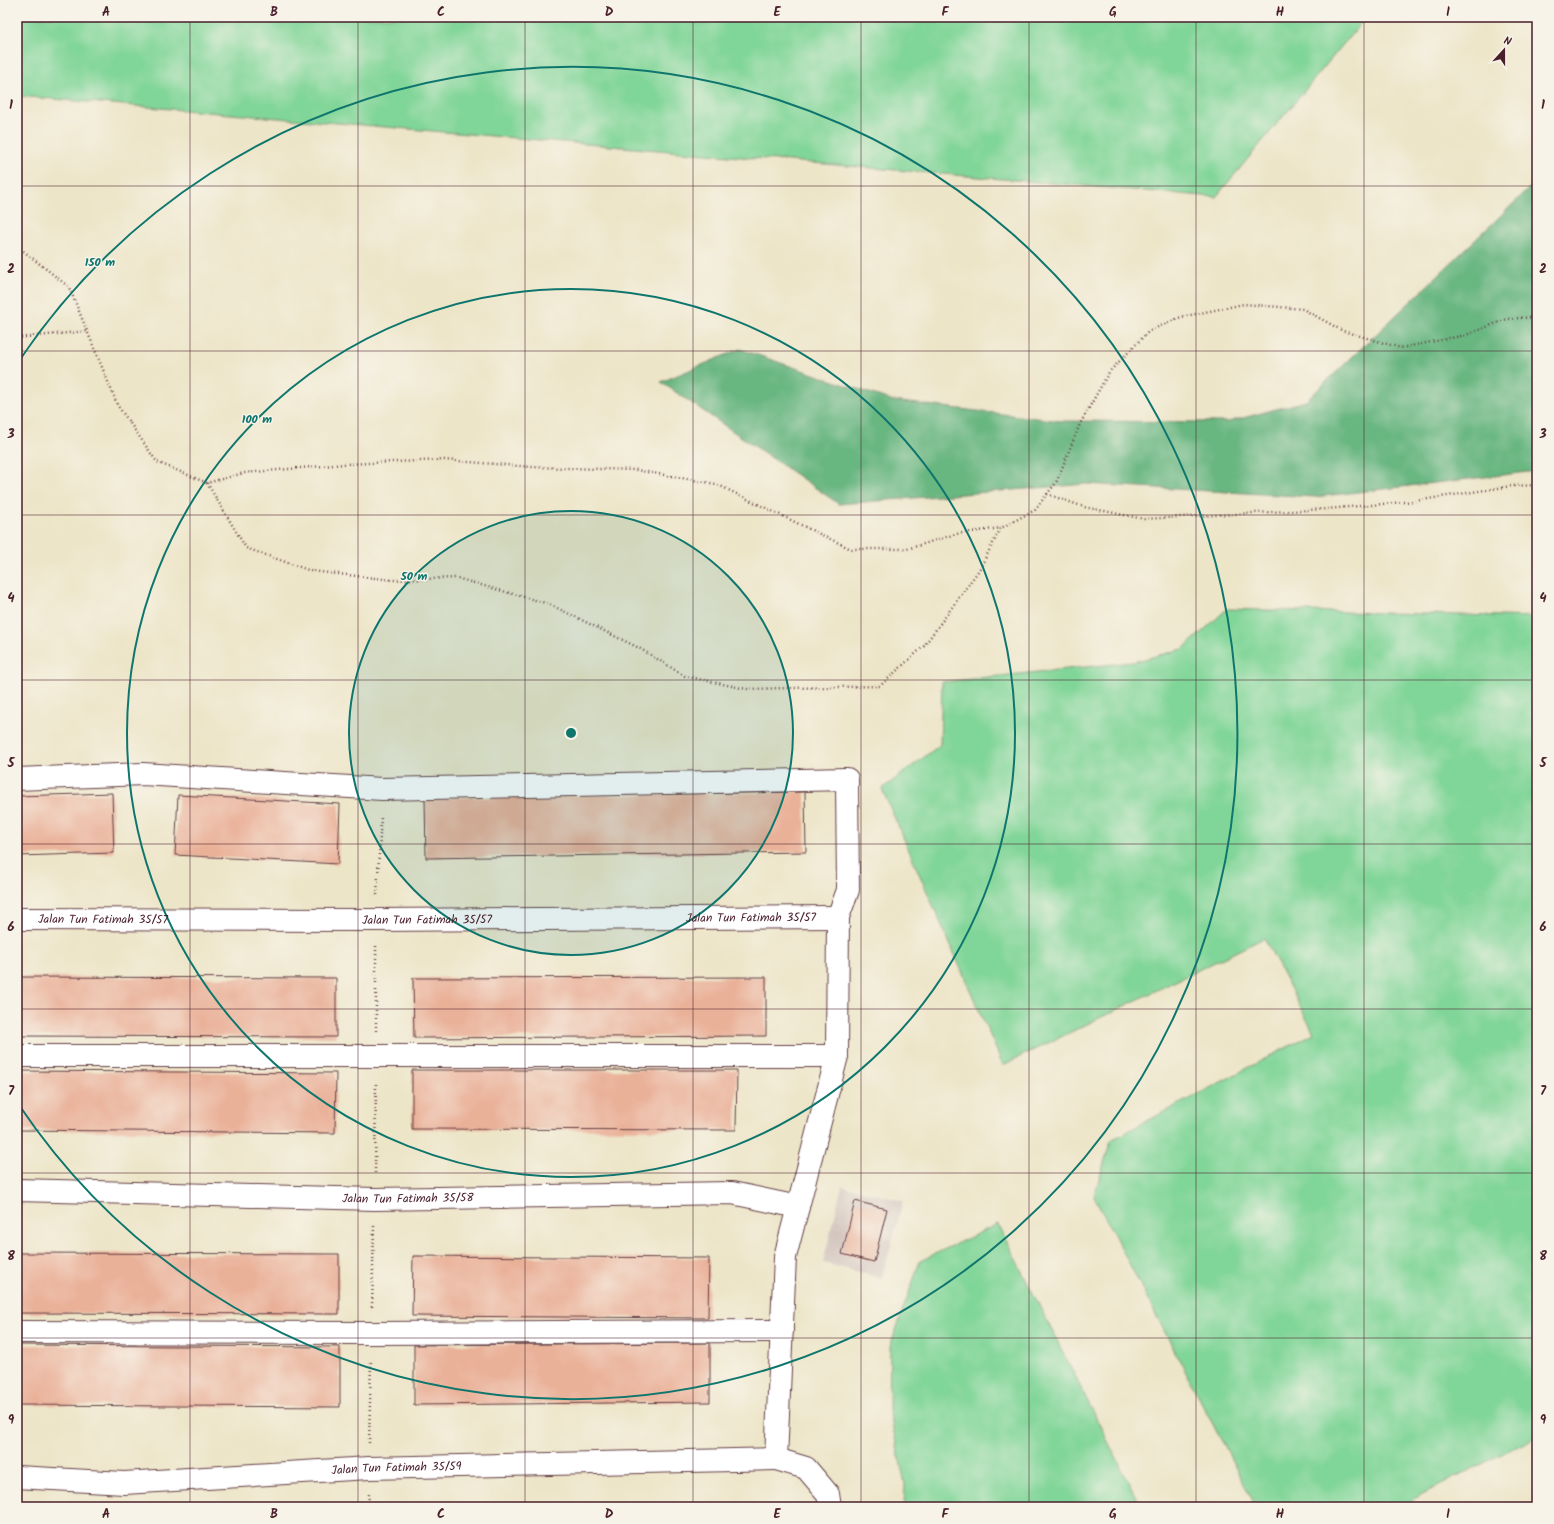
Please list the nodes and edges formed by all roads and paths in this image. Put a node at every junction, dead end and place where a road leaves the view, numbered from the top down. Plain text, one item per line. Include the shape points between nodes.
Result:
1 (17, 246) edge
2 (1537, 317) edge
3 (88, 331) junction
4 (17, 338) edge
5 (206, 483) junction
6 (1537, 485) edge
7 (1047, 494) junction
8 (1001, 528) junction
9 (17, 779) edge
10 (382, 789) junction
11 (838, 917) junction
12 (17, 919) edge
13 (376, 920) junction
14 (17, 1056) edge
15 (376, 1056) junction
16 (837, 1056) junction
17 (17, 1190) edge
18 (375, 1199) junction
19 (798, 1207) junction
20 (782, 1331) junction
21 (17, 1332) edge
22 (776, 1459) junction
23 (17, 1477) edge
24 (830, 1507) edge

1 - 3 path via 69,287
2 - 7 path via 1507,319 1466,335 1402,348 1343,331 1303,309 1244,304 1181,317 1149,331 1109,372 1080,424 1056,483
3 - 4 path
3 - 5 path via 118,406 157,462
5 - 8 path via 244,473 345,464 444,460 532,467 636,470 716,484 851,549 907,549 956,534
5 - 8 path via 246,548 311,571 393,580 456,578 542,602 639,648 686,676 746,689 880,686 924,646 979,570
6 - 7 path via 1511,486 1415,501 1327,509 1144,519 1084,507
7 - 8 path via 1035,510
9 - 10 street via 143,774
10 - 11 street via 847,779 848,890
10 - 13 path
11 - 13 street, Jalan Tun Fatimah 35/57
11 - 16 street
12 - 13 street, Jalan Tun Fatimah 35/57
13 - 15 path
14 - 15 street
15 - 16 street
15 - 18 path
16 - 19 street
17 - 18 street, Jalan Tun Fatimah 35/58
18 - 19 street, Jalan Tun Fatimah 35/58 via 732,1193
19 - 20 street via 785,1257
20 - 21 street
20 - 22 street
22 - 23 street, Jalan Tun Fatimah 35/59 via 369,1468 124,1483
22 - 24 street, Jalan Tun Fatimah 35/59 via 806,1468 828,1494

